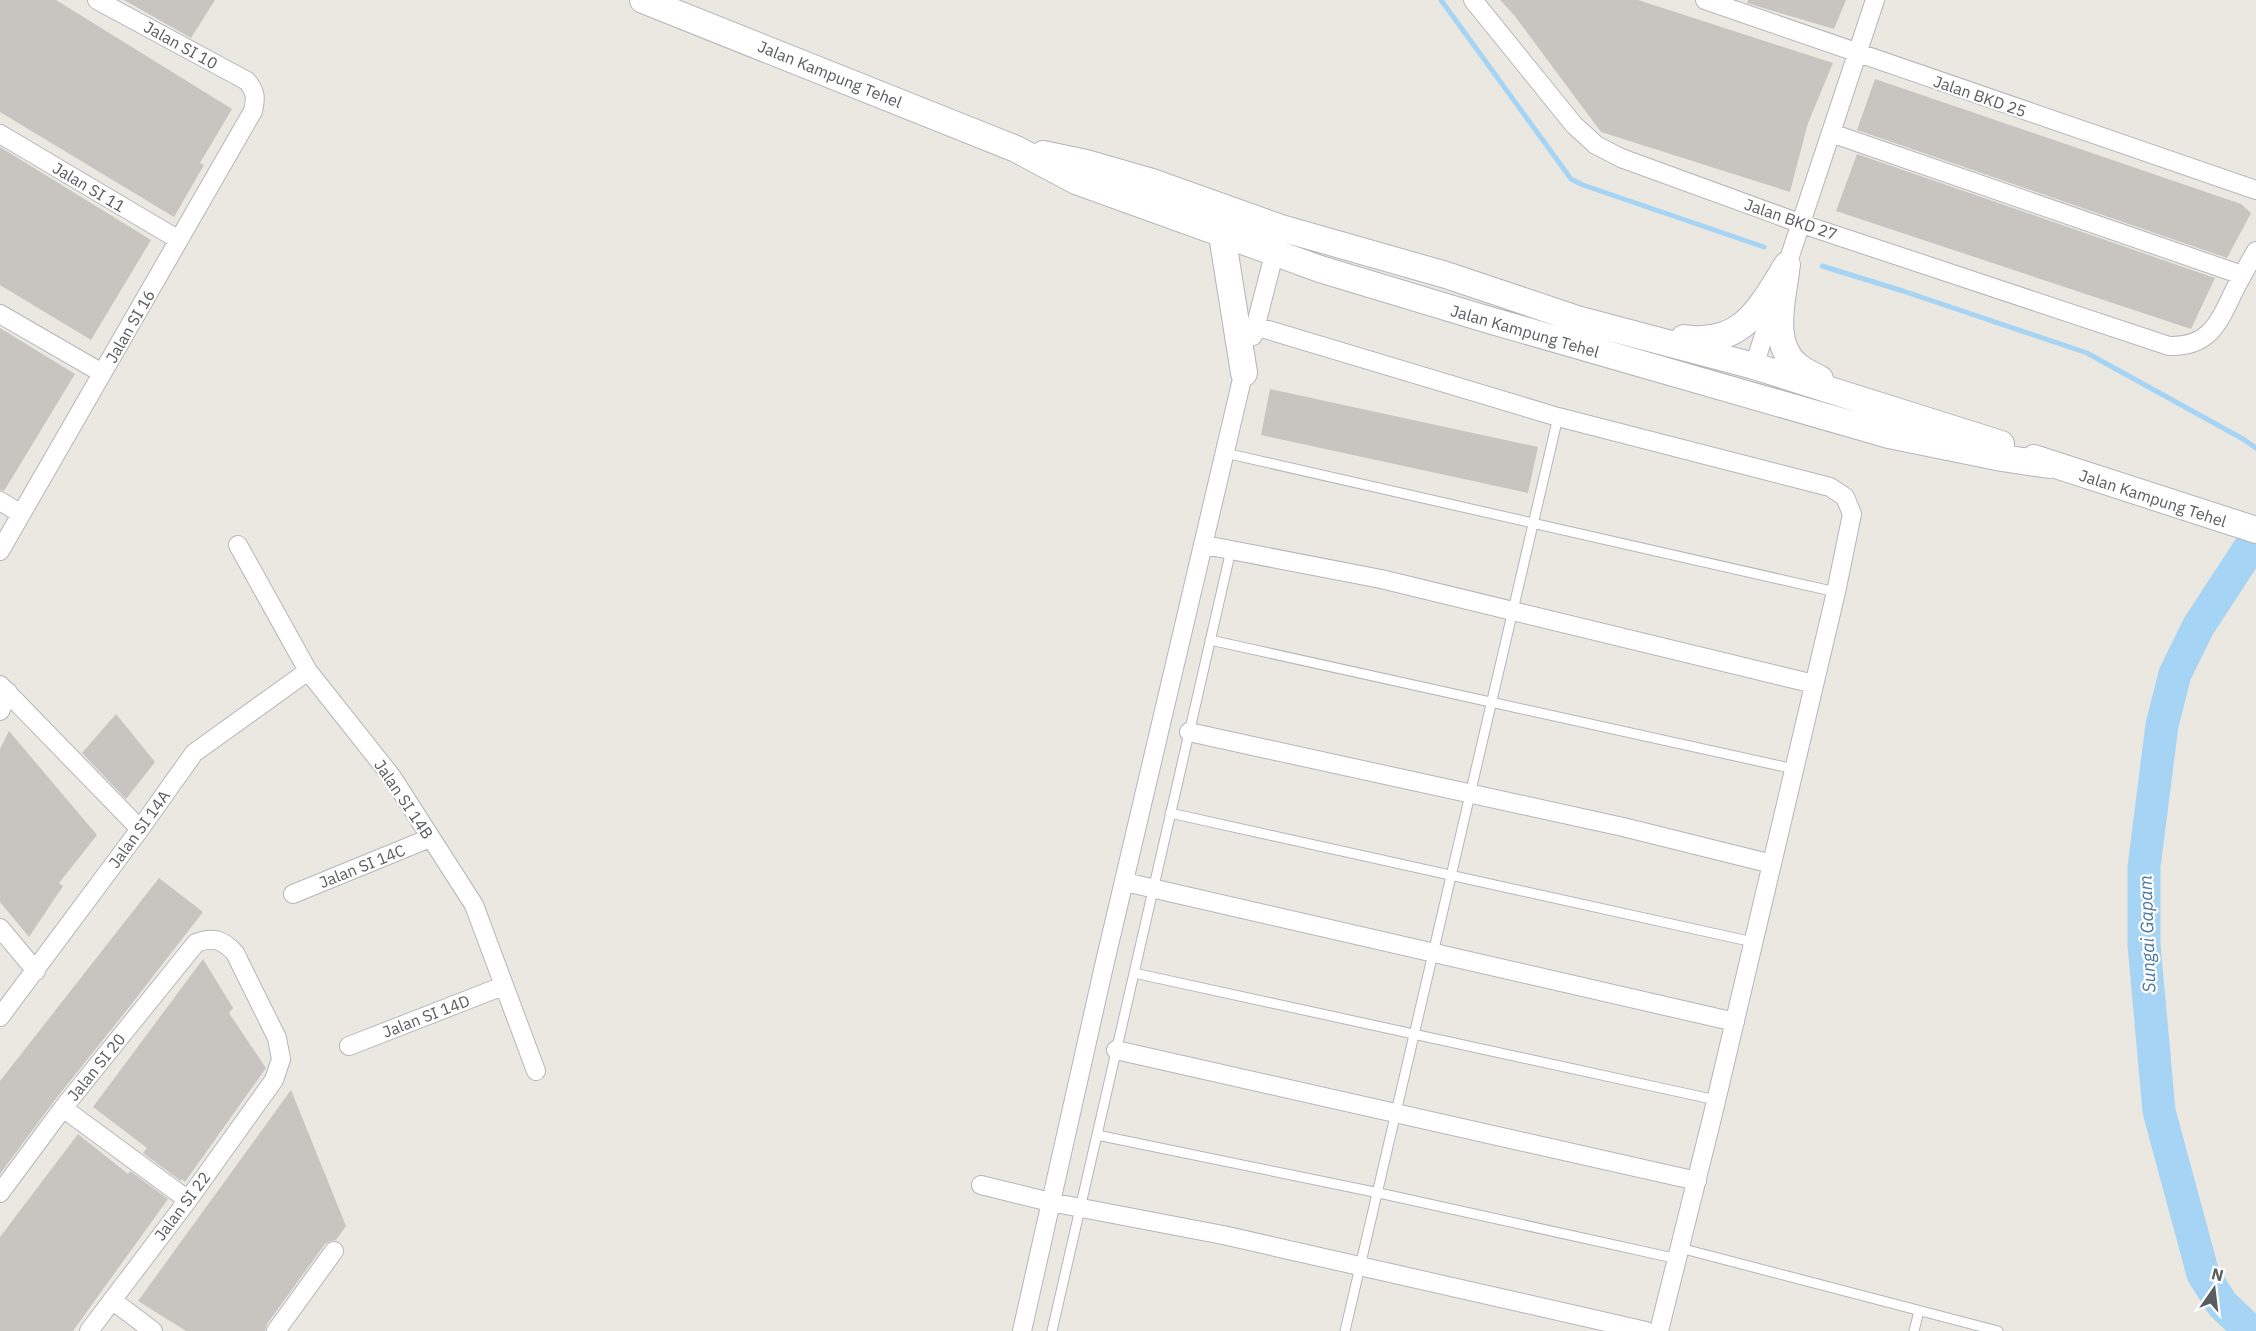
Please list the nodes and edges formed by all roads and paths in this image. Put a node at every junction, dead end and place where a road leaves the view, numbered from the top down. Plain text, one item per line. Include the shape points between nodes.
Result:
1 (98, 0) edge
2 (643, 0) edge
3 (1473, 0) edge
4 (1705, 0) edge
5 (1875, 0) edge
6 (1858, 54) junction
7 (256, 99) joint
8 (1831, 133) junction
9 (0, 134) edge
10 (1016, 148) junction
11 (2256, 190) edge
12 (1802, 224) junction
13 (1281, 228) junction
14 (1222, 235) junction
15 (179, 240) junction
16 (2256, 251) edge
17 (1275, 254) junction
18 (1787, 265) junction
19 (2242, 275) junction
20 (0, 314) edge
21 (1577, 319) junction
22 (1488, 320) junction
23 (1255, 326) junction
24 (1754, 366) junction
25 (102, 373) junction
26 (1244, 373) junction
27 (1558, 417) junction
28 (1922, 418) junction
29 (1889, 435) junction
30 (1225, 453) junction
31 (2049, 465) junction
32 (0, 501) edge
33 (21, 514) junction
34 (1534, 522) junction
35 (2256, 531) edge
36 (238, 545) dead end
37 (1205, 545) junction
38 (1231, 550) junction
39 (0, 551) edge
40 (1836, 591) junction
41 (1514, 611) junction
42 (1210, 640) junction
43 (308, 671) junction
44 (1814, 684) junction
45 (4, 689) edge
46 (1492, 703) junction
47 (0, 711) edge
48 (1189, 732) junction
49 (1794, 769) junction
50 (1472, 794) junction
51 (1170, 813) junction
52 (140, 829) junction
53 (430, 838) junction
54 (1772, 864) junction
55 (1453, 874) junction
56 (1125, 882) junction
57 (1153, 890) junction
58 (293, 894) dead end
59 (0, 928) edge
60 (1754, 942) junction
61 (1434, 953) junction
62 (36, 970) junction
63 (1134, 973) junction
64 (503, 986) junction
65 (0, 1017) edge
66 (1735, 1022) junction
67 (1416, 1033) junction
68 (349, 1046) dead end
69 (1116, 1050) junction
70 (536, 1071) dead end
71 (274, 1080) joint
72 (1716, 1100) junction
73 (63, 1108) junction
74 (1397, 1114) junction
75 (1097, 1135) junction
76 (1697, 1181) junction
77 (981, 1185) dead end
78 (0, 1193) edge
79 (1379, 1193) junction
80 (188, 1200) junction
81 (1050, 1202) junction
82 (1080, 1207) junction
83 (334, 1251) dead end
84 (1679, 1254) junction
85 (1361, 1265) junction
86 (112, 1300) junction
87 (1919, 1311) junction
88 (89, 1331) edge
89 (153, 1331) edge
90 (276, 1331) edge
91 (1022, 1331) edge
92 (1052, 1331) edge
93 (1345, 1331) edge
94 (1646, 1331) edge
95 (1659, 1331) edge
96 (1914, 1331) edge
97 (1998, 1331) edge

1 - 7 street, Jalan SI 10 via 247,81
2 - 10 main road, Jalan Kampung Tehel
3 - 12 street, Jalan BKD 27 via 1574,125 1596,145
4 - 6 street, Jalan BKD 25
5 - 6 street
6 - 8 street
6 - 11 street, Jalan BKD 25
7 - 15 street, Jalan SI 16 via 253,111
8 - 12 street
8 - 19 street
9 - 15 street, Jalan SI 11
10 - 13 main road, Jalan Kampung Tehel via 1117,171
10 - 14 main road, Jalan Kampung Tehel via 1076,181
12 - 18 street
12 - 19 street, Jalan BKD 27 via 2169,346 2184,346 2211,332
13 - 17 street
13 - 21 main road, Jalan Kampung Tehel via 1446,275
14 - 17 main road, Jalan Kampung Tehel
14 - 26 main road
15 - 25 street, Jalan SI 16
16 - 19 street
17 - 22 main road, Jalan Kampung Tehel
17 - 23 street
18 - 21 main road via 1748,321 1730,334 1709,340
18 - 24 street
18 - 28 main road via 1780,333 1785,351 1797,366 1820,379
20 - 25 street
21 - 24 main road, Jalan Kampung Tehel
22 - 24 main road via 1591,340 1708,372 1732,374
22 - 29 main road, Jalan Kampung Tehel
23 - 26 street
23 - 27 street
24 - 28 main road, Jalan Kampung Tehel
24 - 29 main road via 1765,384 1776,392 1856,418
25 - 33 street, Jalan SI 16
26 - 30 street
27 - 34 lane
27 - 40 street via 1830,487 1845,497 1852,514
28 - 31 main road, Jalan Kampung Tehel via 1987,438
29 - 31 main road, Jalan Kampung Tehel
30 - 34 lane
30 - 37 street
31 - 35 main road, Jalan Kampung Tehel
32 - 33 street
33 - 39 street, Jalan SI 16
34 - 40 lane
34 - 41 lane
36 - 43 street, Jalan SI 14B
37 - 38 street
37 - 56 street
38 - 41 street via 1381,579
38 - 42 lane
40 - 44 street
41 - 44 street
41 - 46 lane
42 - 46 lane
42 - 48 lane
43 - 52 street, Jalan SI 14A via 194,753
43 - 53 street, Jalan SI 14B via 392,777
44 - 49 street
45 - 47 street
45 - 52 street
46 - 49 lane
46 - 50 lane
48 - 50 street
48 - 51 lane
49 - 54 street
50 - 54 street
50 - 55 lane
51 - 55 lane
51 - 57 lane
52 - 62 street, Jalan SI 14A
53 - 58 street, Jalan SI 14C
53 - 64 street, Jalan SI 14B via 474,905
54 - 60 street
55 - 60 lane
55 - 61 lane
56 - 57 street
56 - 81 street
57 - 61 street
57 - 63 lane
59 - 62 street
60 - 66 street
61 - 66 street
61 - 67 lane
62 - 65 street, Jalan SI 14A
63 - 67 lane
63 - 69 lane
64 - 68 street, Jalan SI 14D
64 - 70 street, Jalan SI 14B
66 - 72 street
67 - 72 lane
67 - 74 lane
69 - 74 street
69 - 75 lane
71 - 73 street, Jalan SI 20 via 281,1059 277,1038 236,954 227,944 206,939 196,943
71 - 80 street, Jalan SI 22
72 - 76 street
73 - 78 street, Jalan SI 20
73 - 80 street
74 - 76 street
74 - 79 lane
75 - 79 lane
75 - 82 lane
76 - 84 street
77 - 81 street
79 - 84 lane
79 - 85 lane
80 - 86 street, Jalan SI 22
81 - 82 street
81 - 91 street
82 - 85 street
82 - 92 lane
83 - 90 street
84 - 87 lane
84 - 95 street
85 - 93 lane
85 - 94 street
86 - 88 street, Jalan SI 22
86 - 89 street
87 - 96 lane
87 - 97 lane

